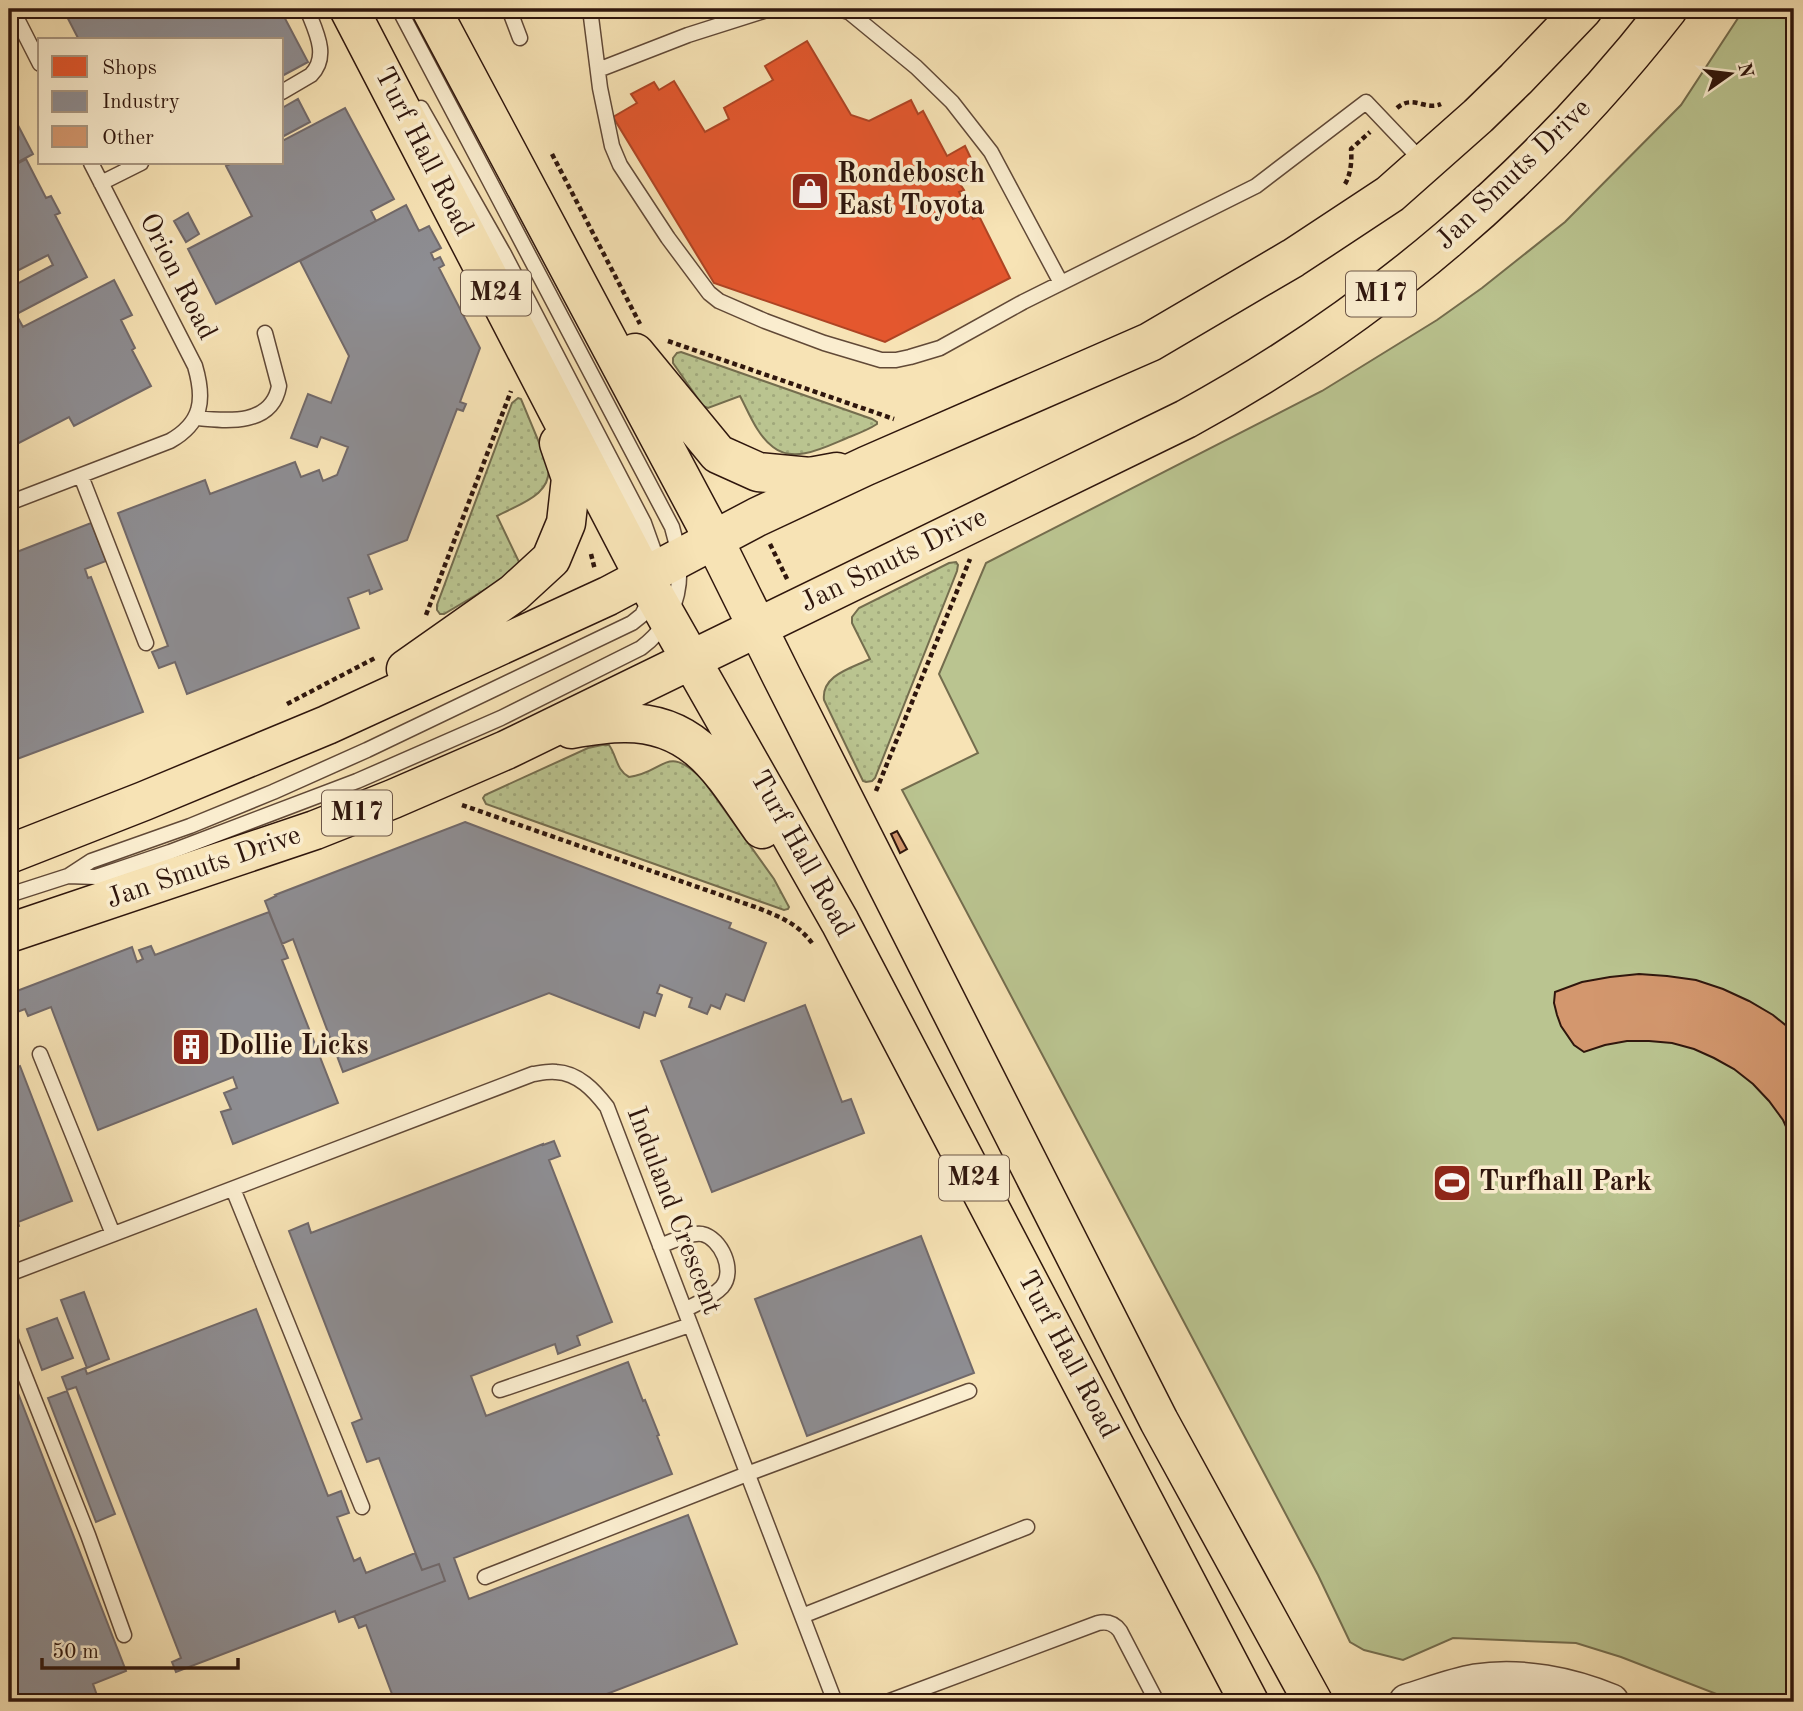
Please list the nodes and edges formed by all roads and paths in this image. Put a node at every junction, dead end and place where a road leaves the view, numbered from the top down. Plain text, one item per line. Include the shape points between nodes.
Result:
1 (12, 9) edge
2 (307, 9) edge
3 (399, 9) edge
4 (431, 9) edge
5 (509, 9) edge
6 (590, 9) edge
7 (769, 9) edge
8 (839, 9) edge
9 (1583, 9) edge
10 (1668, 9) edge
11 (355, 21) edge
12 (520, 38) dead end
13 (38, 60) edge
14 (598, 70) junction
15 (284, 91) edge
16 (1444, 103) dead end
17 (1384, 120) junction
18 (552, 154) dead end
19 (1424, 163) junction
20 (92, 164) edge
21 (139, 164) edge
22 (101, 183) junction
23 (1342, 188) dead end
24 (575, 277) junction
25 (1061, 283) junction
26 (265, 333) dead end
27 (647, 334) dead end
28 (657, 337) dead end
29 (519, 365) junction
30 (195, 418) junction
31 (889, 426) dead end
32 (866, 466) junction
33 (81, 475) junction
34 (9, 503) edge
35 (765, 534) dead end
36 (714, 540) junction
37 (971, 558) dead end
38 (789, 583) dead end
39 (660, 584) junction
40 (425, 617) dead end
41 (758, 627) junction
42 (146, 643) dead end
43 (381, 655) dead end
44 (691, 659) junction
45 (277, 709) dead end
46 (327, 725) junction
47 (543, 733) junction
48 (876, 793) dead end
49 (456, 804) dead end
50 (9, 854) edge
51 (68, 876) junction
52 (9, 895) edge
53 (9, 933) edge
54 (828, 935) junction
55 (40, 1054) dead end
56 (233, 1189) junction
57 (113, 1234) junction
58 (660, 1246) junction
59 (9, 1274) edge
60 (685, 1310) junction
61 (690, 1325) junction
62 (9, 1336) edge
63 (500, 1390) dead end
64 (969, 1391) dead end
65 (747, 1474) junction
66 (362, 1507) dead end
67 (1027, 1527) dead end
68 (485, 1577) dead end
69 (802, 1616) junction
70 (124, 1635) dead end
71 (835, 1702) edge
72 (887, 1702) edge
73 (1157, 1702) edge
74 (1249, 1702) edge
75 (1313, 1702) edge
76 (1407, 1702) edge
77 (1611, 1702) edge

1 - 13 lane
2 - 15 lane via 318,36 320,61 315,72
3 - 39 lane via 672,527 677,544
4 - 24 main road, Turf Hall Road / M24
5 - 12 lane
6 - 14 lane
7 - 14 lane
8 - 25 lane via 897,51 952,102 991,152
9 - 19 main road, M17 via 1507,88
10 - 41 main road, Jan Smuts Drive / M17 via 1596,96 1486,207 1394,285 1281,365 1186,419
11 - 29 main road, Turf Hall Road / M24
11 - 39 lane via 422,108 504,254 644,523
14 - 25 lane via 607,126 620,165 668,239 719,301 824,343 896,360 940,348
16 - 17 path via 1436,107 1403,103
17 - 19 lane
17 - 23 path via 1351,149 1348,178
17 - 25 lane via 1366,102 1256,186
18 - 27 path
19 - 32 main road, M17 via 1390,194 1293,258 1150,342
20 - 22 lane, Orion Road
21 - 22 lane
22 - 30 lane, Orion Road via 195,366 200,395
24 - 32 main road via 718,454 758,472 810,477
24 - 36 main road, Turf Hall Road / M24
26 - 30 lane via 279,386 271,404 239,420
28 - 31 path via 900,421
29 - 39 main road, Turf Hall Road / M24
29 - 40 path
29 - 46 main road via 571,478 566,523 551,559 514,593
30 - 33 lane via 170,441
32 - 36 main road, M17
33 - 34 lane
33 - 42 lane
35 - 38 path
36 - 39 main road, M17
36 - 41 main road, Turf Hall Road / M24
37 - 48 path
39 - 44 main road, Turf Hall Road / M24
39 - 46 main road, M17 via 608,596
39 - 51 lane via 642,615 624,628 344,761 190,826 91,861
39 - 51 lane via 652,640 500,718 247,824 96,877
41 - 44 main road, Jan Smuts Drive / M17
41 - 75 main road, Turf Hall Road / M24 via 1159,1421
43 - 45 path
44 - 47 main road, Jan Smuts Drive / M17
44 - 54 main road, Turf Hall Road / M24
46 - 50 main road, M17
47 - 53 main road, Jan Smuts Drive / M17 via 315,830
47 - 54 main road via 633,723 668,730 695,745 716,764 792,870
49 - 54 path via 758,908 790,921 807,935
51 - 52 lane
54 - 74 main road, Turf Hall Road / M24
55 - 57 lane
56 - 57 lane, Induland Crescent
56 - 58 lane, Induland Crescent via 533,1074 557,1072 579,1078 607,1107
56 - 66 lane
57 - 59 lane, Induland Crescent
58 - 60 lane, Induland Crescent
58 - 60 lane via 703,1234 717,1244 727,1264 722,1287
60 - 61 lane, Induland Crescent
61 - 63 lane
61 - 65 lane, Induland Crescent
62 - 70 lane
64 - 65 lane
65 - 68 lane
65 - 69 lane, Induland Crescent
67 - 69 lane
69 - 71 lane, Induland Crescent
72 - 73 lane via 1102,1622 1120,1631
76 - 77 street via 1476,1682 1509,1680 1583,1691

